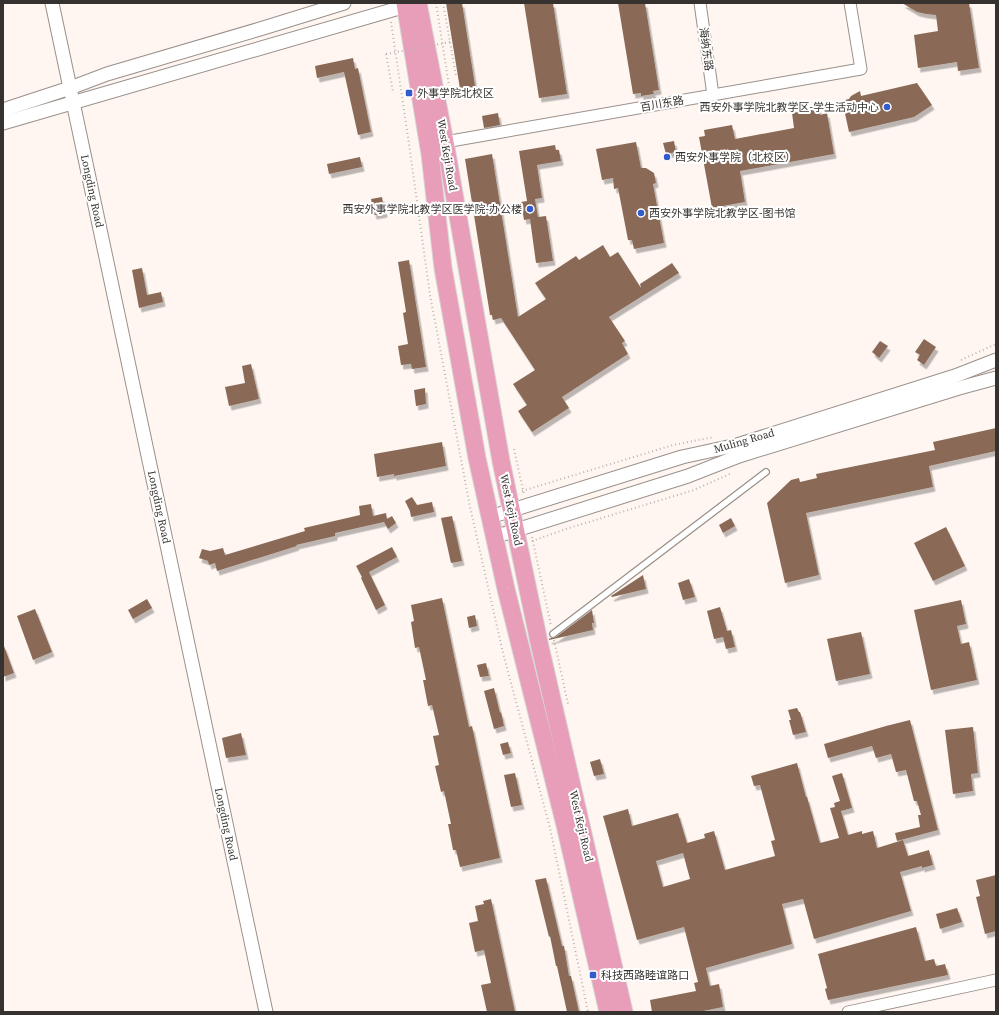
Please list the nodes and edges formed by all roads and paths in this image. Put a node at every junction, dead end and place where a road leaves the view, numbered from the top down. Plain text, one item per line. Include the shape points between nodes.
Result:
1 (52, 3) edge
2 (344, 3) edge
3 (443, 3) edge
4 (700, 3) edge
5 (850, 3) edge
6 (410, 4) edge
7 (450, 42) junction
8 (456, 76) dead end
9 (70, 88) junction
10 (393, 92) dead end
11 (713, 95) junction
12 (73, 103) junction
13 (3, 110) edge
14 (3, 123) edge
15 (445, 142) junction
16 (996, 344) edge
17 (961, 360) dead end
18 (996, 360) edge
19 (996, 378) edge
20 (717, 436) dead end
21 (734, 471) dead end
22 (766, 472) dead end
23 (510, 503) junction
24 (470, 507) dead end
25 (488, 510) junction
26 (494, 536) junction
27 (517, 538) junction
28 (553, 634) dead end
29 (996, 980) edge
30 (266, 1012) edge
31 (608, 1012) edge
32 (624, 1012) edge
33 (848, 1012) edge

1 - 9 street, Longding Road
2 - 9 street via 107,74
3 - 7 path
4 - 11 street, 海纳东路
5 - 11 street, 百川东路 via 861,69
6 - 12 street
6 - 15 main road, West Keji Road
6 - 25 main road, West Keji Road via 443,268
7 - 8 path
7 - 10 path, bridge via 386,54
9 - 12 street, Longding Road
9 - 13 street
11 - 15 street, 百川东路
12 - 14 street
12 - 30 street, Longding Road
15 - 23 main road, West Keji Road via 500,461
16 - 17 path
18 - 23 street, Muling Road via 956,376 737,444
19 - 27 street, Muling Road via 740,456
20 - 23 path via 673,445
21 - 27 path via 694,490 568,528
22 - 28 lane
23 - 25 street, Muling Road
23 - 27 main road, West Keji Road
24 - 25 path
25 - 26 main road, West Keji Road
26 - 27 street, Muling Road
26 - 31 main road, West Keji Road via 490,556 565,825
27 - 32 main road, West Keji Road
29 - 33 street

